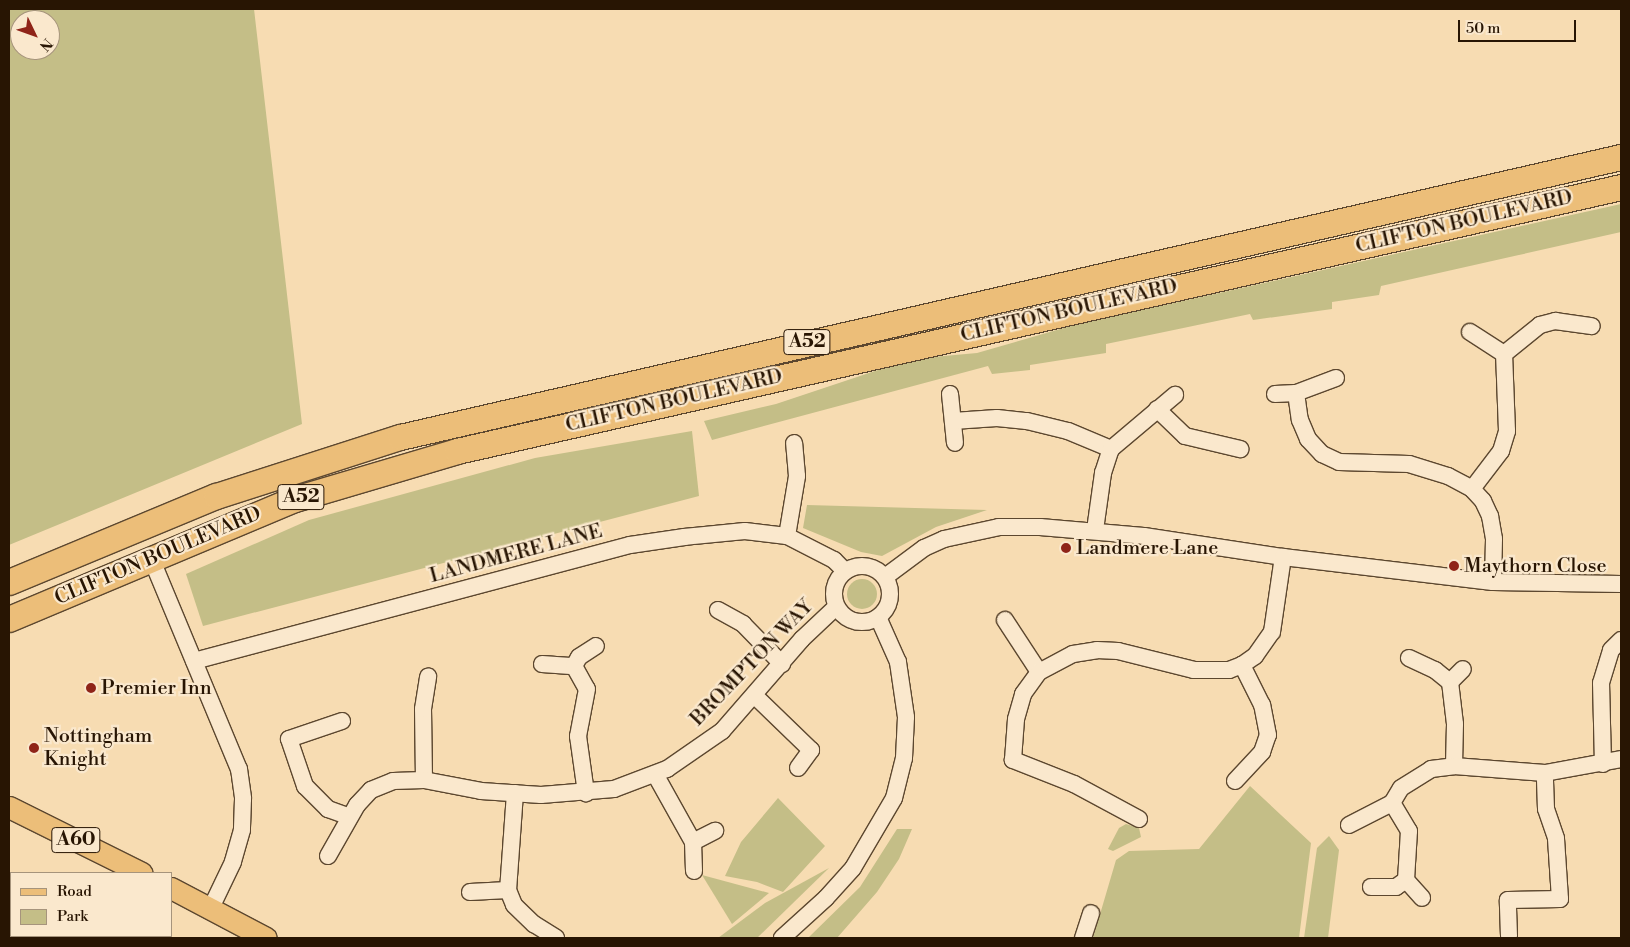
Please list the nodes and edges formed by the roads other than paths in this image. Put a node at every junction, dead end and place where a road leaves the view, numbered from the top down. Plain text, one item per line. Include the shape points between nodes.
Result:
1 (1621, 156) edge
2 (1621, 187) edge
3 (1592, 326) dead end
4 (1470, 332) dead end
5 (1504, 354) junction
6 (1336, 378) dead end
7 (1296, 393) junction
8 (950, 394) dead end
9 (1275, 394) dead end
10 (1175, 395) dead end
11 (1158, 410) junction
12 (952, 421) junction
13 (794, 443) dead end
14 (955, 443) dead end
15 (1112, 449) junction
16 (1240, 449) dead end
17 (1472, 489) junction
18 (1095, 530) junction
19 (786, 536) junction
20 (1283, 557) junction
21 (150, 558) junction
22 (845, 571) junction
23 (885, 577) junction
24 (9, 582) edge
25 (1493, 582) junction
26 (1621, 584) edge
27 (836, 607) junction
28 (718, 610) dead end
29 (878, 617) junction
30 (9, 619) edge
31 (1005, 620) dead end
32 (1621, 640) edge
33 (596, 646) dead end
34 (1409, 658) dead end
35 (194, 661) junction
36 (542, 664) dead end
37 (782, 664) junction
38 (1242, 665) junction
39 (574, 666) junction
40 (1464, 669) dead end
41 (1039, 672) junction
42 (428, 676) dead end
43 (1450, 682) junction
44 (755, 696) junction
45 (342, 721) dead end
46 (1621, 759) edge
47 (1603, 764) junction
48 (1454, 766) junction
49 (798, 768) dead end
50 (1545, 773) junction
51 (655, 774) junction
52 (424, 780) junction
53 (1235, 781) dead end
54 (515, 793) junction
55 (586, 793) junction
56 (1392, 802) junction
57 (9, 807) edge
58 (347, 816) junction
59 (1139, 819) dead end
60 (1349, 825) dead end
61 (715, 831) dead end
62 (693, 842) junction
63 (328, 856) dead end
64 (133, 871) edge
65 (694, 871) dead end
66 (1406, 880) junction
67 (1371, 887) dead end
68 (172, 888) edge
69 (508, 890) junction
70 (470, 892) dead end
71 (1422, 898) dead end
72 (212, 908) junction
73 (1091, 913) dead end
74 (788, 934) edge
75 (1509, 936) dead end
76 (266, 938) edge
77 (556, 938) edge
78 (1083, 938) edge

1 - 24 highway, CLIFTON BOULEVARD / A52 via 400,437 216,496
2 - 21 highway, CLIFTON BOULEVARD / A52 via 457,451 295,499
3 - 5 street via 1555,321 1540,325
4 - 5 street
5 - 17 street via 1507,431 1501,452
6 - 7 street
7 - 9 street
7 - 17 street via 1300,420 1308,439 1322,454 1339,462 1409,464 1448,476
8 - 12 street
10 - 11 street
11 - 15 street
11 - 16 street via 1185,436
12 - 14 street
12 - 15 street via 997,418 1027,421 1068,431
13 - 19 street via 797,476
15 - 18 street via 1102,473
17 - 25 street via 1490,516 1494,539
18 - 20 street
18 - 23 street via 999,527 969,531 924,548
19 - 22 street, LANDMERE LANE via 834,560
19 - 35 street, LANDMERE LANE via 746,531 630,545
20 - 25 street
20 - 38 street via 1272,632 1255,656
21 - 30 highway, CLIFTON BOULEVARD / A52
21 - 35 street
22 - 23 street via 868,566
22 - 27 street via 835,583
23 - 29 street via 890,596
25 - 26 street
27 - 29 street via 855,622
27 - 37 street, BROMPTON WAY via 802,639
28 - 37 street via 743,624
29 - 74 street via 898,662 906,717 904,758 894,798 853,868
31 - 41 street
32 - 47 street via 1611,650 1600,682
33 - 39 street via 579,657
34 - 43 street
35 - 72 street via 238,769 243,799 242,830 233,862
36 - 39 street
37 - 44 street, BROMPTON WAY
38 - 41 street via 1229,670 1202,671 1118,651 1097,650 1074,654
38 - 53 street via 1262,705 1268,735 1262,752
39 - 55 street via 588,689 578,736
40 - 43 street
41 - 59 street via 1020,701 1013,760 1074,784
42 - 52 street via 423,709
43 - 48 street via 1455,724
44 - 49 street via 811,750
44 - 51 street, BROMPTON WAY via 722,731 691,754
45 - 58 street via 289,739 305,786 328,809
46 - 47 street
47 - 50 street
48 - 50 street
48 - 56 street via 1431,769 1414,777
50 - 75 street via 1546,809 1556,838 1560,899 1508,900
51 - 55 street, BROMPTON WAY via 614,789
51 - 62 street
52 - 54 street, BROMPTON WAY via 481,791
52 - 58 street, BROMPTON WAY via 393,781 371,790
54 - 55 street, BROMPTON WAY
54 - 69 street
56 - 60 street
56 - 66 street via 1409,831
57 - 64 main road, A60
58 - 63 street, BROMPTON WAY
61 - 62 street
62 - 65 street
66 - 67 street via 1396,887
66 - 71 street
68 - 72 main road
69 - 70 street
69 - 77 street via 514,905 534,924
72 - 76 main road
73 - 78 street

